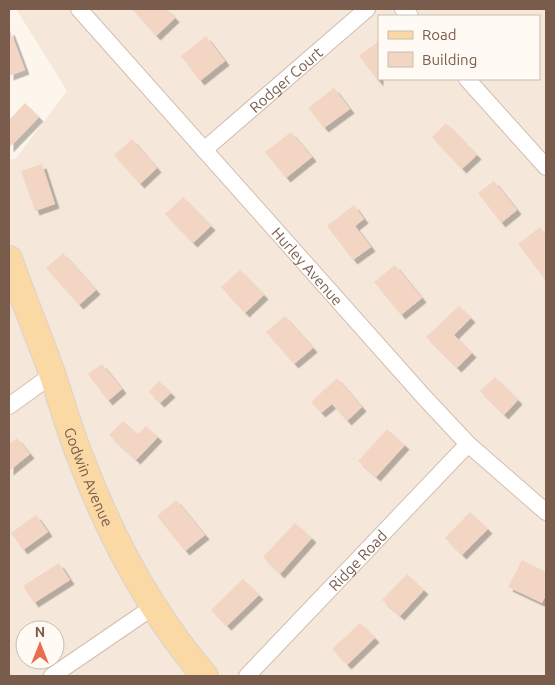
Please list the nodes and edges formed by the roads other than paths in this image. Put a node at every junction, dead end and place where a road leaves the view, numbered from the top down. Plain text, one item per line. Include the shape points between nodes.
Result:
1 (79, 9) edge
2 (367, 9) edge
3 (467, 80) edge
4 (204, 150) junction
5 (546, 167) edge
6 (9, 259) edge
7 (52, 376) junction
8 (9, 406) edge
9 (468, 444) junction
10 (546, 512) edge
11 (153, 607) junction
12 (52, 676) edge
13 (205, 676) edge
14 (247, 676) edge

1 - 4 street, Hurley Avenue
2 - 4 street, Rodger Court
3 - 5 street
4 - 9 street, Hurley Avenue
6 - 7 main road, Godwin Avenue
7 - 8 street
7 - 11 main road, Godwin Avenue via 80,458 104,515
9 - 10 street, Hurley Avenue
9 - 14 street, Ridge Road
11 - 12 street
11 - 13 main road, Godwin Avenue

